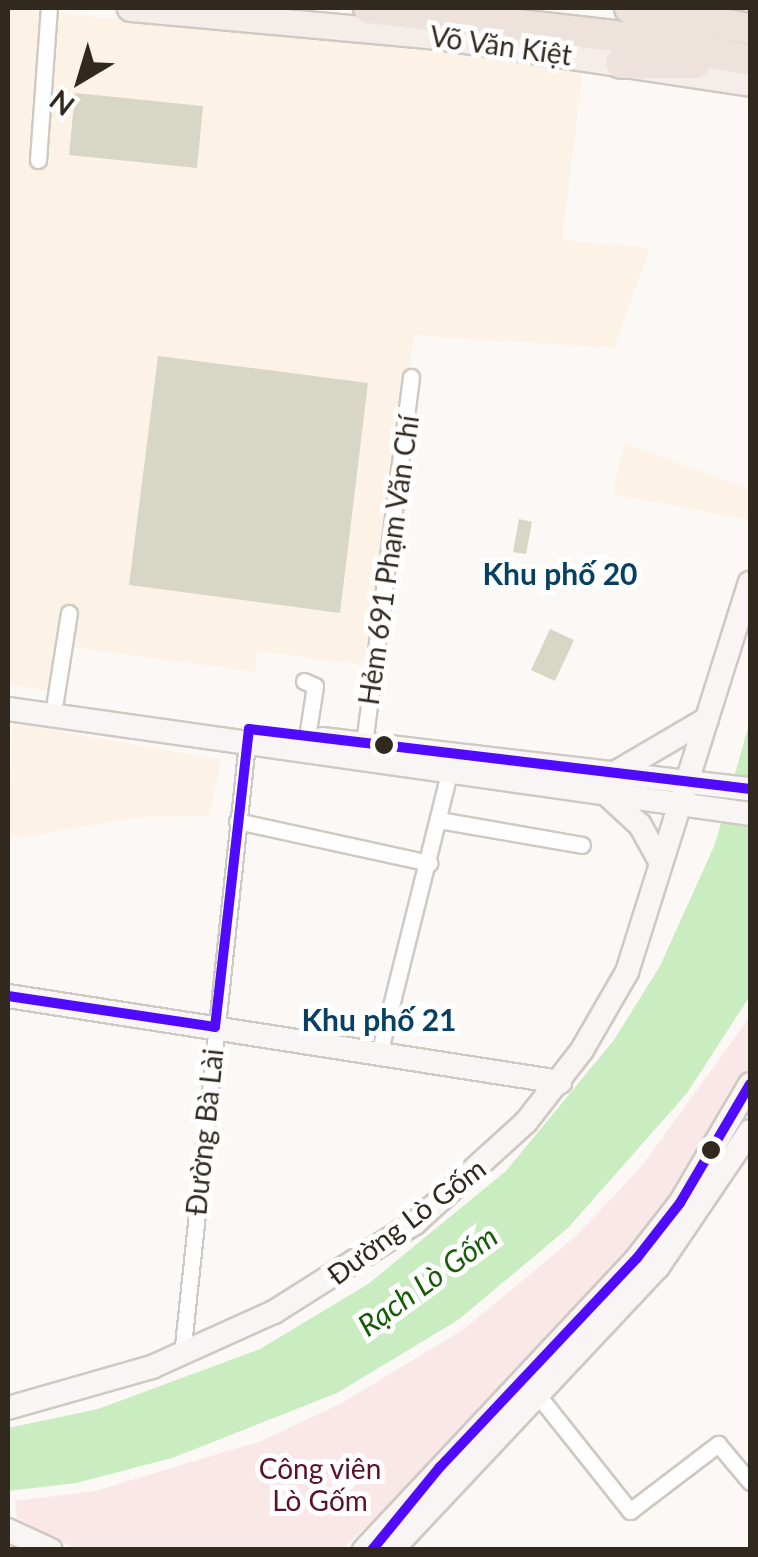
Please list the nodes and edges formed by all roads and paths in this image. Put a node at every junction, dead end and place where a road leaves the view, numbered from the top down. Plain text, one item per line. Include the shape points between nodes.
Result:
1 (48, 8) edge
2 (130, 8) edge
3 (369, 8) edge
4 (630, 8) edge
5 (715, 8) edge
6 (750, 11) edge
7 (750, 28) edge
8 (621, 62) joint
9 (748, 67) edge
10 (38, 160) dead end
11 (411, 377) dead end
12 (750, 583) edge
13 (69, 613) dead end
14 (304, 682) dead end
15 (8, 694) edge
16 (55, 701) junction
17 (8, 710) edge
18 (707, 719) junction
19 (248, 736) junction
20 (307, 737) junction
21 (364, 744) junction
22 (450, 773) junction
23 (607, 786) junction
24 (692, 790) junction
25 (750, 790) edge
26 (750, 814) edge
27 (439, 820) junction
28 (238, 821) junction
29 (582, 845) dead end
30 (429, 863) junction
31 (661, 863) junction
32 (8, 996) edge
33 (215, 1027) junction
34 (380, 1054) junction
35 (560, 1082) junction
36 (750, 1084) edge
37 (746, 1129) edge
38 (182, 1355) junction
39 (531, 1387) junction
40 (8, 1408) edge
41 (747, 1470) edge
42 (8, 1530) edge
43 (374, 1548) edge
44 (51, 1550) edge

1 - 10 street
2 - 8 main road, Võ Văn Kiệt via 438,36
3 - 9 highway, Võ Văn Kiệt via 642,39
4 - 7 highway
5 - 6 highway
8 - 9 highway
11 - 21 street, Hẻm 691 Phạm Văn Chí
12 - 18 main road, Đường Lò Gốm
13 - 16 street
14 - 20 street via 315,686
15 - 16 main road
16 - 19 main road
17 - 19 main road
18 - 23 main road
18 - 24 main road, Đường Lò Gốm
19 - 20 main road
19 - 22 main road
19 - 28 street, Đường Bà Lài
20 - 21 main road
21 - 23 main road
22 - 23 main road
22 - 27 street
23 - 24 main road
23 - 31 main road
24 - 25 main road
24 - 26 main road via 705,808
24 - 31 main road, Đường Lò Gốm
27 - 29 street
27 - 30 street
28 - 30 street
28 - 33 street, Đường Bà Lài
30 - 34 street
31 - 35 main road, Đường Lò Gốm via 621,985
32 - 33 main road
33 - 34 main road
33 - 38 street, Đường Bà Lài
34 - 35 main road
35 - 38 main road, Đường Lò Gốm via 486,1164 402,1232 309,1293
36 - 37 main road
37 - 39 main road
38 - 40 main road, Đường Lò Gốm via 83,1392
39 - 41 street via 630,1511 718,1444
39 - 43 main road
42 - 44 main road

